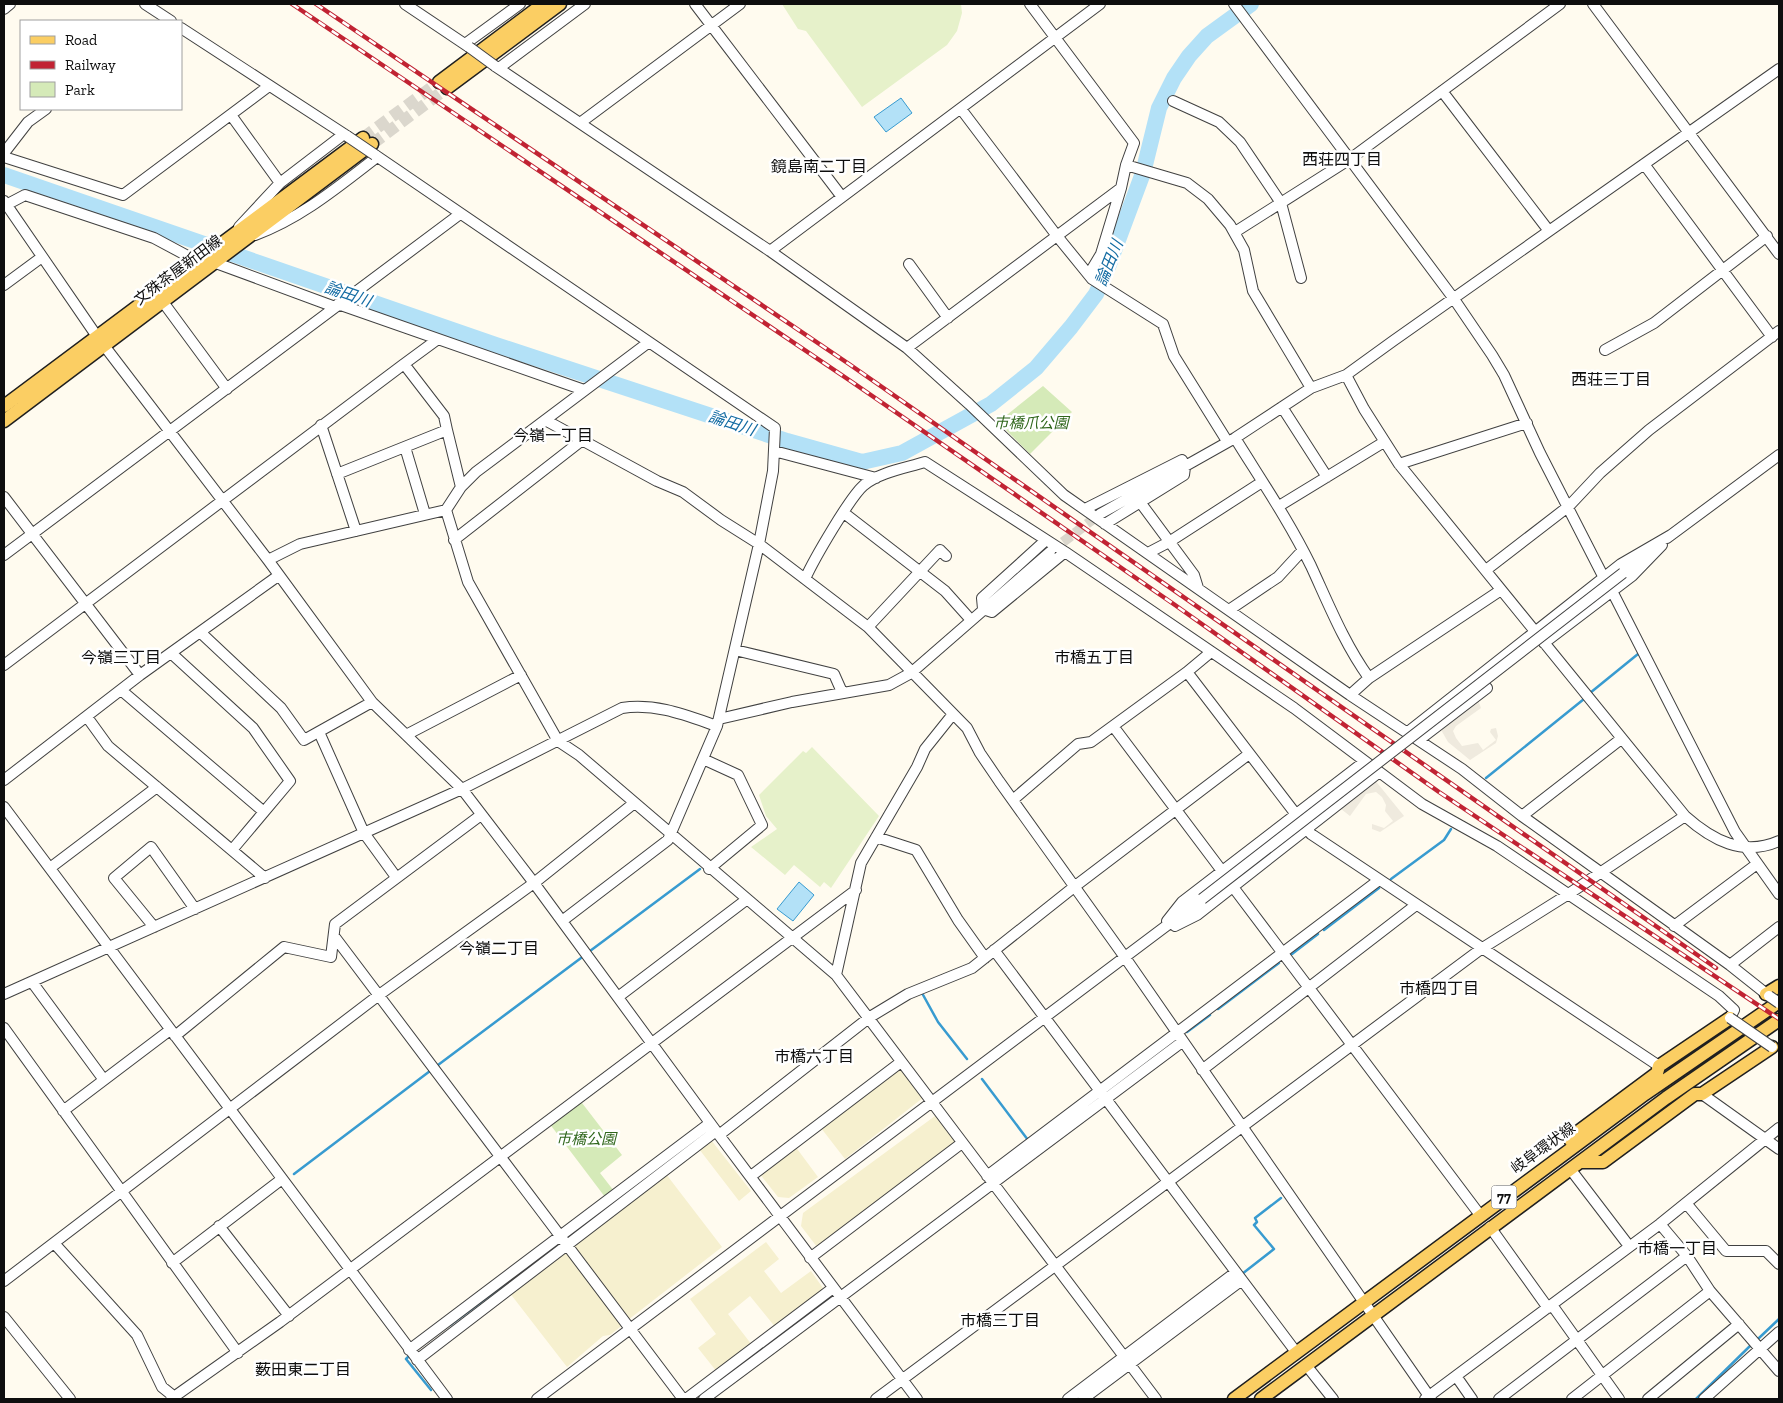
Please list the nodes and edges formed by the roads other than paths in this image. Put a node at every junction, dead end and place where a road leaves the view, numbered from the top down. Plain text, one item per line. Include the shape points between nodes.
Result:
1 (10, 4) edge
2 (145, 4) edge
3 (405, 4) edge
4 (542, 4) edge
5 (560, 4) edge
6 (585, 4) edge
7 (695, 4) edge
8 (739, 4) edge
9 (1030, 4) edge
10 (1100, 4) edge
11 (1234, 4) edge
12 (1560, 4) edge
13 (1594, 4) edge
14 (516, 5) edge
15 (4, 9) edge
16 (166, 20) edge
17 (712, 25) junction
18 (182, 29) edge
19 (1056, 38) junction
20 (467, 46) junction
21 (497, 67) junction
22 (1779, 70) edge
23 (269, 86) junction
24 (1442, 91) junction
25 (1173, 101) dead end
26 (961, 109) junction
27 (45, 110) edge
28 (230, 115) junction
29 (580, 123) junction
30 (1689, 132) junction
31 (346, 135) junction
32 (372, 148) junction
33 (4, 153) edge
34 (4, 157) edge
35 (1350, 159) junction
36 (1644, 164) junction
37 (1129, 166) junction
38 (280, 183) junction
39 (1121, 188) junction
40 (842, 197) junction
41 (5, 203) edge
42 (1281, 203) junction
43 (460, 214) junction
44 (1549, 231) junction
45 (1235, 232) junction
46 (1057, 236) junction
47 (1766, 236) junction
48 (237, 239) junction
49 (770, 251) junction
50 (1779, 254) edge
51 (42, 257) junction
52 (200, 259) junction
53 (217, 262) junction
54 (909, 264) dead end
55 (1723, 271) junction
56 (1090, 277) junction
57 (1301, 278) dead end
58 (4, 285) edge
59 (1454, 299) junction
60 (163, 302) junction
61 (336, 305) junction
62 (948, 318) junction
63 (1775, 334) edge
64 (96, 335) junction
65 (438, 339) junction
66 (649, 342) junction
67 (104, 346) junction
68 (907, 348) junction
69 (1605, 350) dead end
70 (404, 364) junction
71 (1346, 375) junction
72 (1311, 388) junction
73 (228, 389) junction
74 (586, 389) junction
75 (4, 406) edge
76 (1282, 407) junction
77 (4, 421) edge
78 (547, 421) junction
79 (1527, 423) junction
80 (321, 424) junction
81 (447, 430) junction
82 (169, 432) junction
83 (1231, 440) junction
84 (581, 441) junction
85 (1384, 442) junction
86 (405, 447) junction
87 (774, 451) junction
88 (1779, 455) edge
89 (1399, 464) junction
90 (1185, 467) junction
91 (337, 474) junction
92 (1327, 476) junction
93 (876, 478) junction
94 (1262, 482) junction
95 (460, 487) junction
96 (4, 497) edge
97 (221, 501) junction
98 (1140, 502) junction
99 (1279, 506) junction
100 (1569, 506) junction
101 (1085, 509) junction
102 (446, 510) junction
103 (844, 513) junction
104 (425, 514) junction
105 (1100, 514) tunnel mouth
106 (1105, 524) junction
107 (356, 531) junction
108 (32, 534) junction
109 (1672, 535) junction
110 (454, 540) junction
111 (1046, 540) junction
112 (1169, 542) junction
113 (759, 544) junction
114 (1302, 551) junction
115 (1050, 552) tunnel mouth
116 (1065, 552) junction
117 (1148, 553) junction
118 (4, 555) edge
119 (946, 556) dead end
120 (268, 560) junction
121 (1486, 570) junction
122 (921, 571) junction
123 (278, 576) junction
124 (805, 578) junction
125 (1604, 578) junction
126 (1198, 588) junction
127 (1501, 590) junction
128 (1612, 591) junction
129 (85, 604) junction
130 (983, 609) junction
131 (1229, 610) junction
132 (971, 620) junction
133 (868, 627) junction
134 (1534, 631) junction
135 (200, 632) junction
136 (1544, 643) junction
137 (735, 650) junction
138 (1211, 652) junction
139 (171, 653) junction
140 (4, 665) edge
141 (911, 672) junction
142 (1187, 672) junction
143 (521, 675) junction
144 (140, 676) junction
145 (1369, 678) junction
146 (1487, 688) dead end
147 (121, 690) junction
148 (842, 692) junction
149 (1350, 695) junction
150 (372, 702) junction
151 (953, 714) junction
152 (87, 716) junction
153 (718, 723) junction
154 (1113, 726) junction
155 (319, 732) junction
156 (1408, 732) junction
157 (406, 735) junction
158 (1621, 739) junction
159 (1420, 740) junction
160 (558, 741) junction
161 (1249, 754) junction
162 (703, 759) junction
163 (1364, 762) junction
164 (1378, 773) junction
165 (4, 780) edge
166 (157, 787) junction
167 (462, 789) junction
168 (1014, 799) junction
169 (633, 804) junction
170 (4, 807) edge
171 (1176, 810) junction
172 (264, 812) junction
173 (481, 815) junction
174 (1295, 815) junction
175 (1522, 816) junction
176 (1684, 816) junction
177 (1308, 829) junction
178 (364, 833) junction
179 (670, 836) junction
180 (876, 837) junction
181 (1779, 841) edge
182 (1744, 847) junction
183 (232, 850) junction
184 (1757, 864) junction
185 (50, 868) junction
186 (709, 869) junction
187 (1222, 872) junction
188 (1599, 873) junction
189 (396, 877) junction
190 (265, 878) junction
191 (1379, 880) junction
192 (534, 882) junction
193 (1074, 887) junction
194 (1233, 887) junction
195 (856, 890) junction
196 (1779, 894) edge
197 (1567, 895) junction
198 (746, 900) junction
199 (1416, 905) junction
200 (195, 909) junction
201 (562, 921) junction
202 (1674, 926) junction
203 (154, 927) junction
204 (1779, 927) edge
205 (1158, 934) junction
206 (334, 936) junction
207 (791, 938) junction
208 (108, 947) junction
209 (1481, 949) junction
210 (994, 950) junction
211 (1282, 954) junction
212 (1124, 956) junction
213 (985, 958) junction
214 (1730, 965) junction
215 (836, 975) junction
216 (32, 982) junction
217 (1779, 986) edge
218 (1310, 989) junction
219 (4, 994) edge
220 (379, 995) junction
221 (618, 998) junction
222 (1773, 999) edge
223 (1046, 1017) junction
224 (870, 1018) junction
225 (1730, 1018) junction
226 (1779, 1020) edge
227 (4, 1028) edge
228 (172, 1033) junction
229 (1179, 1037) junction
230 (652, 1044) junction
231 (1776, 1045) edge
232 (1353, 1046) junction
233 (901, 1062) junction
234 (1660, 1066) junction
235 (1202, 1070) junction
236 (104, 1080) junction
237 (1104, 1094) junction
238 (1702, 1094) junction
239 (931, 1103) junction
240 (230, 1109) junction
241 (63, 1111) junction
242 (1241, 1128) junction
243 (1779, 1128) edge
244 (715, 1130) junction
245 (1766, 1139) junction
246 (962, 1143) junction
247 (1570, 1148) junction
248 (1779, 1149) edge
249 (500, 1157) junction
250 (1576, 1166) junction
251 (751, 1176) junction
252 (282, 1179) junction
253 (989, 1180) junction
254 (1169, 1181) junction
255 (120, 1192) junction
256 (1686, 1203) junction
257 (1480, 1215) junction
258 (779, 1216) junction
259 (1660, 1224) junction
260 (220, 1226) junction
261 (1490, 1227) junction
262 (564, 1241) junction
263 (54, 1243) junction
264 (1629, 1246) junction
265 (1687, 1256) junction
266 (810, 1258) junction
267 (172, 1262) junction
268 (1779, 1264) edge
269 (1055, 1266) junction
270 (349, 1270) junction
271 (1239, 1276) junction
272 (4, 1281) edge
273 (833, 1288) junction
274 (1710, 1291) junction
275 (840, 1297) junction
276 (1363, 1302) junction
277 (1550, 1306) junction
278 (1372, 1315) junction
279 (289, 1316) junction
280 (4, 1317) edge
281 (1739, 1324) junction
282 (629, 1328) junction
283 (1779, 1332) edge
284 (1577, 1340) junction
285 (1760, 1349) junction
286 (409, 1350) junction
287 (238, 1352) junction
288 (1296, 1352) junction
289 (417, 1360) junction
290 (1127, 1361) junction
291 (1306, 1365) junction
292 (1779, 1371) edge
293 (1456, 1376) junction
294 (1603, 1377) junction
295 (902, 1380) junction
296 (174, 1398) edge
297 (1428, 1398) edge
298 (70, 1399) edge
299 (446, 1399) edge
300 (536, 1399) edge
301 (685, 1399) edge
302 (704, 1399) edge
303 (876, 1399) edge
304 (917, 1399) edge
305 (1068, 1399) edge
306 (1083, 1399) edge
307 (1156, 1399) edge
308 (1234, 1399) edge
309 (1261, 1399) edge
310 (1333, 1399) edge
311 (1472, 1399) edge
312 (1499, 1399) edge
313 (1572, 1399) edge
314 (1619, 1399) edge
315 (1648, 1399) edge
316 (1704, 1399) edge

1 - 15 street
2 - 16 street
3 - 20 street
4 - 5 main road via 443,85
6 - 21 street
7 - 17 street
8 - 17 street
9 - 19 street
10 - 19 street
11 - 35 street
12 - 24 street
13 - 30 street
14 - 20 street
17 - 29 street
17 - 40 street
18 - 23 street
19 - 26 street
19 - 37 street via 1134,143
20 - 21 street, bridge
21 - 29 street
22 - 30 street
23 - 28 street
23 - 31 street
24 - 35 street
24 - 44 street
25 - 42 street via 1219,122 1240,142
26 - 40 street
26 - 46 street
27 - 33 street via 28,122
28 - 34 street via 123,195
28 - 38 street
29 - 49 street
30 - 36 street
30 - 47 street
31 - 32 street, bridge
31 - 38 street
32 - 43 street
32 - 48 main road, 文殊茶屋新田線
32 - 48 street via 318,203 274,228
35 - 42 street
35 - 59 street
36 - 44 street
36 - 55 street
37 - 39 street
37 - 45 street via 1187,183 1208,199
38 - 48 street via 250,214
39 - 46 street
39 - 56 street via 1101,254
40 - 49 street
41 - 51 street
41 - 52 street via 25,195 154,238
42 - 45 street
42 - 57 street
43 - 61 street
43 - 66 street
44 - 59 street
45 - 72 street via 1244,250 1253,291
46 - 56 street
46 - 62 street
47 - 50 street
47 - 55 street
48 - 52 main road, 文殊茶屋新田線
48 - 53 main road, 文殊茶屋新田線
49 - 68 street
51 - 58 street
51 - 64 street
52 - 64 main road, 文殊茶屋新田線
53 - 60 main road, 文殊茶屋新田線
53 - 61 street
54 - 62 street
55 - 63 street
55 - 69 street via 1654,323
56 - 83 street via 1163,324 1174,356
59 - 71 street
59 - 79 street via 1504,375
60 - 67 main road, 文殊茶屋新田線
60 - 73 street
61 - 65 street
61 - 73 street
62 - 68 street
63 - 100 street via 1649,430 1600,472
64 - 67 street
64 - 75 main road, 文殊茶屋新田線
65 - 70 street
65 - 74 street
66 - 74 street
66 - 87 street via 775,428
67 - 77 main road, 文殊茶屋新田線
67 - 82 street
68 - 101 street via 1064,496
70 - 80 street
70 - 81 street via 444,416
71 - 72 street
71 - 85 street
72 - 76 street
73 - 82 street
74 - 78 street
76 - 83 street
76 - 92 street
78 - 84 street
78 - 95 street
79 - 89 street
79 - 100 street
80 - 91 street
80 - 97 street
81 - 86 street
81 - 95 street
82 - 97 street
82 - 108 street
83 - 90 street
83 - 94 street
84 - 110 street
84 - 113 street via 683,492
85 - 89 street
85 - 92 street
86 - 91 street
86 - 104 street
87 - 93 street
87 - 113 street
88 - 109 street
89 - 121 street
90 - 98 street via 1184,475
90 - 101 street via 1182,460
90 - 105 street
91 - 107 street
92 - 99 street
93 - 103 street via 864,485
93 - 111 street via 925,462
94 - 99 street
94 - 112 street
95 - 102 street
96 - 108 street
97 - 120 street
97 - 129 street
98 - 106 street
98 - 112 street
99 - 114 street
100 - 121 street
100 - 125 street
101 - 106 street
102 - 104 street
102 - 110 street
103 - 122 street
103 - 124 street
104 - 107 street
106 - 117 street
107 - 120 street via 300,544
108 - 118 street
108 - 129 street
109 - 125 street via 1621,564
109 - 128 street via 1632,576
109 - 205 street, bridge
110 - 143 street via 468,582
111 - 116 street
111 - 130 street via 982,598
112 - 117 street
112 - 126 street via 1194,575
113 - 124 street
113 - 137 street
114 - 131 street via 1278,577
114 - 145 street via 1350,652
115 - 130 street
116 - 130 street via 992,612
116 - 138 street
117 - 126 street
119 - 122 street via 940,550
120 - 123 street
121 - 127 street
122 - 132 street via 945,591
122 - 133 street
123 - 135 street
123 - 150 street
124 - 133 street
125 - 134 street
126 - 131 street
127 - 134 street
127 - 145 street
128 - 136 street
128 - 182 street
129 - 140 street
129 - 144 street
130 - 132 street
131 - 149 street
132 - 141 street
133 - 141 street
134 - 136 street
134 - 156 street
135 - 139 street
135 - 155 street via 281,708 304,740
136 - 158 street
137 - 148 street via 834,674
137 - 153 street
138 - 142 street
138 - 163 street via 1294,708
139 - 144 street
139 - 172 street via 253,728 290,781
141 - 148 street via 890,685
141 - 151 street
142 - 154 street
142 - 161 street
143 - 157 street
143 - 160 street
144 - 147 street
145 - 149 street
146 - 159 street
147 - 152 street
147 - 172 street
148 - 153 street
149 - 156 street
150 - 155 street
150 - 157 street
151 - 168 street via 967,728 980,753
151 - 180 street via 925,750
152 - 165 street
152 - 166 street via 108,746
153 - 160 street via 672,710 636,706 622,708
153 - 162 street
154 - 168 street via 1091,742 1078,744
154 - 171 street
155 - 178 street
156 - 159 street
157 - 167 street
158 - 175 street
158 - 176 street
159 - 175 street
160 - 167 street
160 - 169 street via 579,755
161 - 171 street
161 - 174 street
162 - 179 street
162 - 186 street via 738,775 762,825
163 - 164 street
163 - 174 street
164 - 177 street
164 - 197 street via 1434,811 1497,846
166 - 183 street
166 - 185 street
167 - 173 street
167 - 178 street
168 - 193 street
169 - 179 street
169 - 192 street
170 - 185 street
171 - 187 street
171 - 193 street
172 - 183 street
173 - 189 street
173 - 192 street
174 - 177 street
174 - 187 street
175 - 188 street
176 - 182 street via 1702,832 1724,843
176 - 188 street
177 - 191 street
177 - 194 street
178 - 189 street
178 - 190 street
179 - 186 street
179 - 201 street
180 - 195 street via 861,863
180 - 213 street via 916,850
181 - 182 street via 1755,848
182 - 184 street
183 - 190 street
184 - 196 street
184 - 202 street
185 - 208 street
186 - 198 street
187 - 205 street via 1182,902
188 - 197 street
188 - 202 street
189 - 206 street via 335,924
190 - 200 street
191 - 199 street
191 - 211 street
192 - 201 street
192 - 220 street
193 - 210 street
193 - 212 street
194 - 205 street via 1197,915
194 - 211 street
195 - 207 street
195 - 215 street
197 - 209 street
197 - 225 street via 1719,996 1734,1010
198 - 207 street
198 - 221 street
199 - 209 street
199 - 218 street
200 - 203 street
200 - 203 street via 151,847 114,878
201 - 221 street
202 - 214 street
203 - 208 street
204 - 214 street
205 - 212 street
206 - 220 street
206 - 228 street via 331,957 284,947
207 - 215 street
207 - 230 street
208 - 216 street
208 - 228 street
209 - 232 street
209 - 234 street
210 - 213 street
210 - 223 street
211 - 218 street
211 - 229 street
212 - 223 street
212 - 229 street
213 - 224 street via 972,968 908,994
214 - 222 street
215 - 224 street
216 - 219 street
216 - 236 street
217 - 222 main road, 岐阜環状線
218 - 232 street
218 - 235 street
220 - 240 street
220 - 249 street
221 - 230 street
222 - 247 main road, 岐阜環状線 / 77
223 - 237 street
223 - 239 street
224 - 233 street
224 - 244 street
225 - 231 street, bridge
225 - 234 main road
226 - 250 main road, 77 via 1674,1092
227 - 241 street
228 - 236 street
228 - 240 street
229 - 235 street
229 - 237 street
230 - 244 street
230 - 249 street
231 - 238 main road
232 - 242 street
232 - 257 street
233 - 239 street
233 - 251 street
234 - 247 main road via 1657,1074 1579,1131 1572,1138
235 - 242 street
236 - 241 street
237 - 253 street
237 - 254 street
238 - 245 street
238 - 250 main road via 1695,1094 1603,1162
239 - 246 street
239 - 258 street
240 - 252 street
240 - 255 street
241 - 255 street
242 - 254 street
242 - 276 street
243 - 245 street
244 - 251 street
244 - 262 street
245 - 248 street
245 - 256 street
246 - 253 street
246 - 266 street
247 - 257 main road, 岐阜環状線 / 77
249 - 262 street
249 - 270 street
250 - 261 main road, 77
250 - 264 street
251 - 258 street
252 - 260 street
252 - 270 street
253 - 269 street
253 - 275 street
254 - 269 street
254 - 271 street
255 - 263 street
255 - 267 street
256 - 259 street
256 - 268 street via 1726,1251 1766,1251
257 - 276 main road, 岐阜環状線 / 77
258 - 266 street
258 - 282 street
259 - 264 street
259 - 265 street
260 - 267 street
260 - 279 street
261 - 277 street
261 - 278 main road, 77
262 - 282 street
262 - 286 street
262 - 289 street
263 - 272 street
263 - 296 street via 137,1335 162,1386
264 - 277 street
265 - 274 street
265 - 284 street
266 - 273 street
267 - 287 street
269 - 290 street
269 - 295 street
270 - 279 street
270 - 286 street
271 - 288 street
271 - 290 street
273 - 275 street
273 - 301 street
274 - 281 street
274 - 294 street
275 - 295 street
275 - 302 street
276 - 278 street
276 - 288 main road, 岐阜環状線 / 77
277 - 284 street
277 - 293 street
278 - 291 main road, 77
278 - 297 street
279 - 287 street
280 - 298 street
281 - 285 street
281 - 315 street
282 - 300 street
282 - 301 street
283 - 285 street
284 - 294 street
284 - 312 street
285 - 292 street
285 - 316 street
286 - 289 street
287 - 296 street
288 - 308 main road, 岐阜環状線 / 77
289 - 299 street
290 - 305 street
290 - 306 street
290 - 307 street
291 - 309 main road, 77
291 - 310 street
293 - 297 street
293 - 311 street
294 - 313 street
294 - 314 street
295 - 303 street
295 - 304 street

